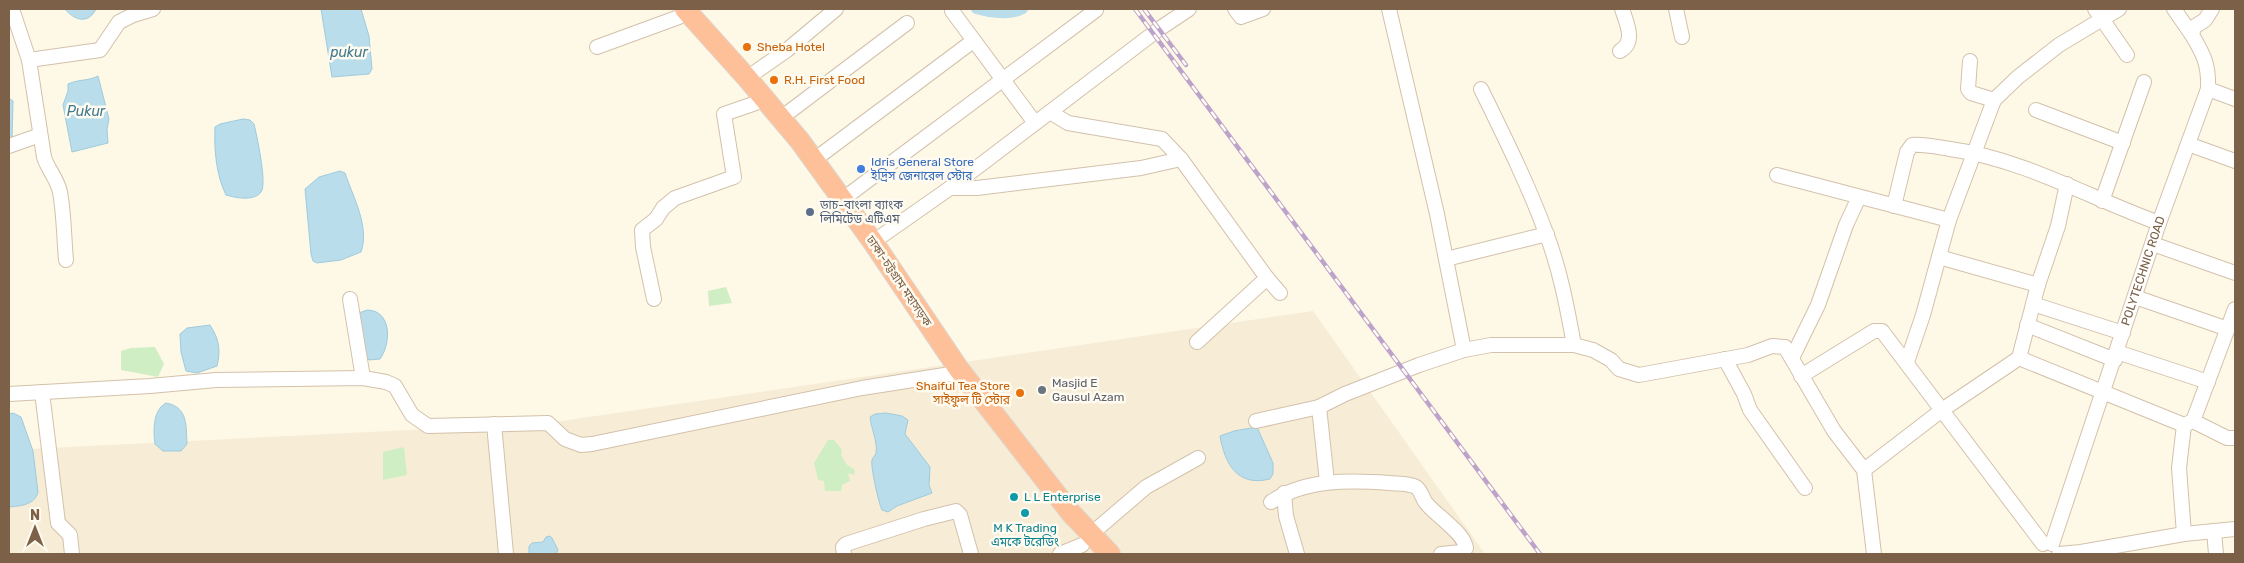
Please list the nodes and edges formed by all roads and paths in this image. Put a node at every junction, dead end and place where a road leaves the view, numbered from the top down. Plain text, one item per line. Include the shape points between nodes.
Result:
1 (12, 9) edge
2 (153, 9) edge
3 (836, 9) edge
4 (1235, 9) edge
5 (1263, 9) edge
6 (1389, 9) edge
7 (1622, 9) edge
8 (1676, 9) edge
9 (2119, 9) edge
10 (2174, 9) edge
11 (2212, 9) edge
12 (1096, 10) dead end
13 (952, 11) dead end
14 (1181, 11) edge
15 (679, 12) edge
16 (2098, 14) edge
17 (907, 23) dead end
18 (2192, 35) junction
19 (1682, 37) dead end
20 (973, 41) junction
21 (597, 47) dead end
22 (1620, 51) dead end
23 (2127, 55) dead end
24 (29, 60) junction
25 (1970, 61) dead end
26 (748, 78) junction
27 (1003, 81) junction
28 (2144, 82) dead end
29 (1481, 89) dead end
30 (2208, 89) junction
31 (2235, 99) edge
32 (1994, 100) junction
33 (756, 103) junction
34 (2036, 110) dead end
35 (1050, 112) junction
36 (781, 118) junction
37 (1035, 123) junction
38 (40, 135) junction
39 (2123, 142) junction
40 (2188, 144) junction
41 (9, 146) edge
42 (1975, 152) junction
43 (1181, 159) junction
44 (814, 160) junction
45 (2235, 161) edge
46 (1777, 175) dead end
47 (2067, 184) junction
48 (950, 188) junction
49 (1859, 196) junction
50 (843, 199) junction
51 (2102, 201) junction
52 (1894, 206) junction
53 (1949, 220) junction
54 (2159, 223) junction
55 (1547, 234) junction
56 (873, 242) junction
57 (2152, 244) junction
58 (1939, 257) junction
59 (1446, 259) junction
60 (66, 260) dead end
61 (2235, 273) edge
62 (1267, 278) junction
63 (2038, 285) junction
64 (1280, 293) dead end
65 (2135, 297) junction
66 (350, 299) dead end
67 (654, 299) dead end
68 (2033, 304) junction
69 (2235, 309) edge
70 (2027, 325) junction
71 (2228, 329) junction
72 (2124, 333) junction
73 (1197, 342) dead end
74 (1574, 345) junction
75 (1464, 350) junction
76 (2116, 356) junction
77 (1792, 358) junction
78 (2018, 358) junction
79 (1725, 359) junction
80 (1906, 362) junction
81 (951, 374) junction
82 (1801, 376) junction
83 (363, 378) junction
84 (2208, 382) junction
85 (42, 392) junction
86 (2104, 393) junction
87 (9, 394) edge
88 (1318, 407) junction
89 (1942, 410) junction
90 (1256, 421) dead end
91 (2188, 423) junction
92 (494, 424) junction
93 (2235, 438) edge
94 (1198, 458) dead end
95 (1864, 470) junction
96 (1327, 482) junction
97 (1805, 488) dead end
98 (1284, 493) junction
99 (1271, 502) dead end
100 (2235, 530) edge
101 (2214, 531) junction
102 (2184, 534) junction
103 (1088, 545) edge
104 (2052, 550) edge
105 (72, 554) edge
106 (506, 554) edge
107 (844, 554) edge
108 (971, 554) edge
109 (1060, 554) edge
110 (1110, 554) edge
111 (1297, 554) edge
112 (1441, 554) edge
113 (1874, 554) edge
114 (2216, 554) edge

1 - 24 street
2 - 24 street via 119,22 100,50
3 - 26 street
4 - 5 street via 1240,17
6 - 59 street
7 - 22 street via 1630,40
8 - 19 street
9 - 16 street
10 - 18 street, POLYTECHNIC ROAD
11 - 18 street via 2194,27
12 - 27 street
13 - 20 street
14 - 35 street
15 - 21 street
15 - 26 highway, ঢাকা-চট্টগ্রাম মহাসড়ক
15 - 33 highway, ঢাকা-চট্টগ্রাম মহাসড়ক
16 - 23 street
16 - 32 street via 2037,61
17 - 36 street
18 - 30 street, POLYTECHNIC ROAD via 2205,57 2209,72
20 - 27 street
20 - 44 street
24 - 38 street
25 - 32 street via 1968,89 1971,93
26 - 36 highway, ঢাকা-চট্টগ্রাম মহাসড়ক
27 - 37 street
27 - 50 street
28 - 39 street
29 - 55 street
30 - 31 street
30 - 40 street, POLYTECHNIC ROAD
32 - 42 street
33 - 67 street via 724,114 734,178 676,198 642,230
33 - 81 highway, ঢাকা-চট্টগ্রাম মহাসড়ক via 791,144
34 - 39 street
35 - 37 street
35 - 43 street via 1068,123 1162,139
36 - 44 highway, ঢাকা-চট্টগ্রাম মহাসড়ক
37 - 48 street
38 - 41 street
38 - 60 street via 49,171 60,191
39 - 51 street
40 - 45 street
40 - 54 street, POLYTECHNIC ROAD
42 - 47 street
42 - 52 street via 1912,145 1906,152
42 - 53 street
43 - 48 street via 1142,168 977,188
43 - 62 street
44 - 50 highway, ঢাকা-চট্টগ্রাম মহাসড়ক
46 - 49 street
47 - 51 street
47 - 63 street via 2058,226
48 - 56 street
49 - 52 street
49 - 77 street via 1818,305
50 - 56 highway, ঢাকা-চট্টগ্রাম মহাসড়ক
51 - 54 street
52 - 53 street
53 - 58 street
54 - 57 street, POLYTECHNIC ROAD
55 - 59 street
55 - 74 street
56 - 103 highway, ঢাকা-চট্টগ্রাম মহাসড়ক via 958,368 1071,513
57 - 61 street
57 - 65 street, POLYTECHNIC ROAD
58 - 63 street
58 - 80 street
59 - 75 street
62 - 64 street
62 - 73 street
63 - 68 street
65 - 71 street
65 - 72 street, POLYTECHNIC ROAD
66 - 83 street
68 - 70 street
68 - 72 street
69 - 71 street
70 - 76 street
70 - 78 street
71 - 84 street
72 - 76 street, POLYTECHNIC ROAD
74 - 75 street via 1491,345
74 - 79 street via 1593,350 1611,360 1619,369 1639,375
75 - 88 street
76 - 84 street
76 - 86 street, POLYTECHNIC ROAD
77 - 79 street via 1785,347 1772,346
77 - 82 street
78 - 86 street
78 - 89 street
79 - 97 street via 1750,410
80 - 82 street via 1882,331 1878,331
80 - 89 street
81 - 92 street via 862,388 592,444 581,445 565,439 548,423
81 - 103 highway, ঢাকা-চট্টগ্রাম মহাসড়ক via 1065,527
82 - 95 street via 1834,431
83 - 85 street via 216,380
83 - 92 street via 395,386 412,415 428,426
84 - 91 street
85 - 87 street
85 - 105 street via 58,523 70,535
86 - 91 street
86 - 104 street, POLYTECHNIC ROAD
88 - 90 street
88 - 96 street
89 - 95 street
89 - 104 street
91 - 93 street via 2226,438
91 - 102 street via 2179,468
92 - 106 street
94 - 103 street via 1146,487
95 - 113 street
96 - 98 street
96 - 112 street via 1373,482 1417,488 1465,543 1466,548 1462,552
98 - 99 street
98 - 111 street via 1286,516
100 - 101 street
101 - 102 street
101 - 114 street
102 - 104 street via 2081,552
103 - 109 street
103 - 110 highway, ঢাকা-চট্টগ্রাম মহাসড়ক
107 - 108 street via 846,544 956,511

